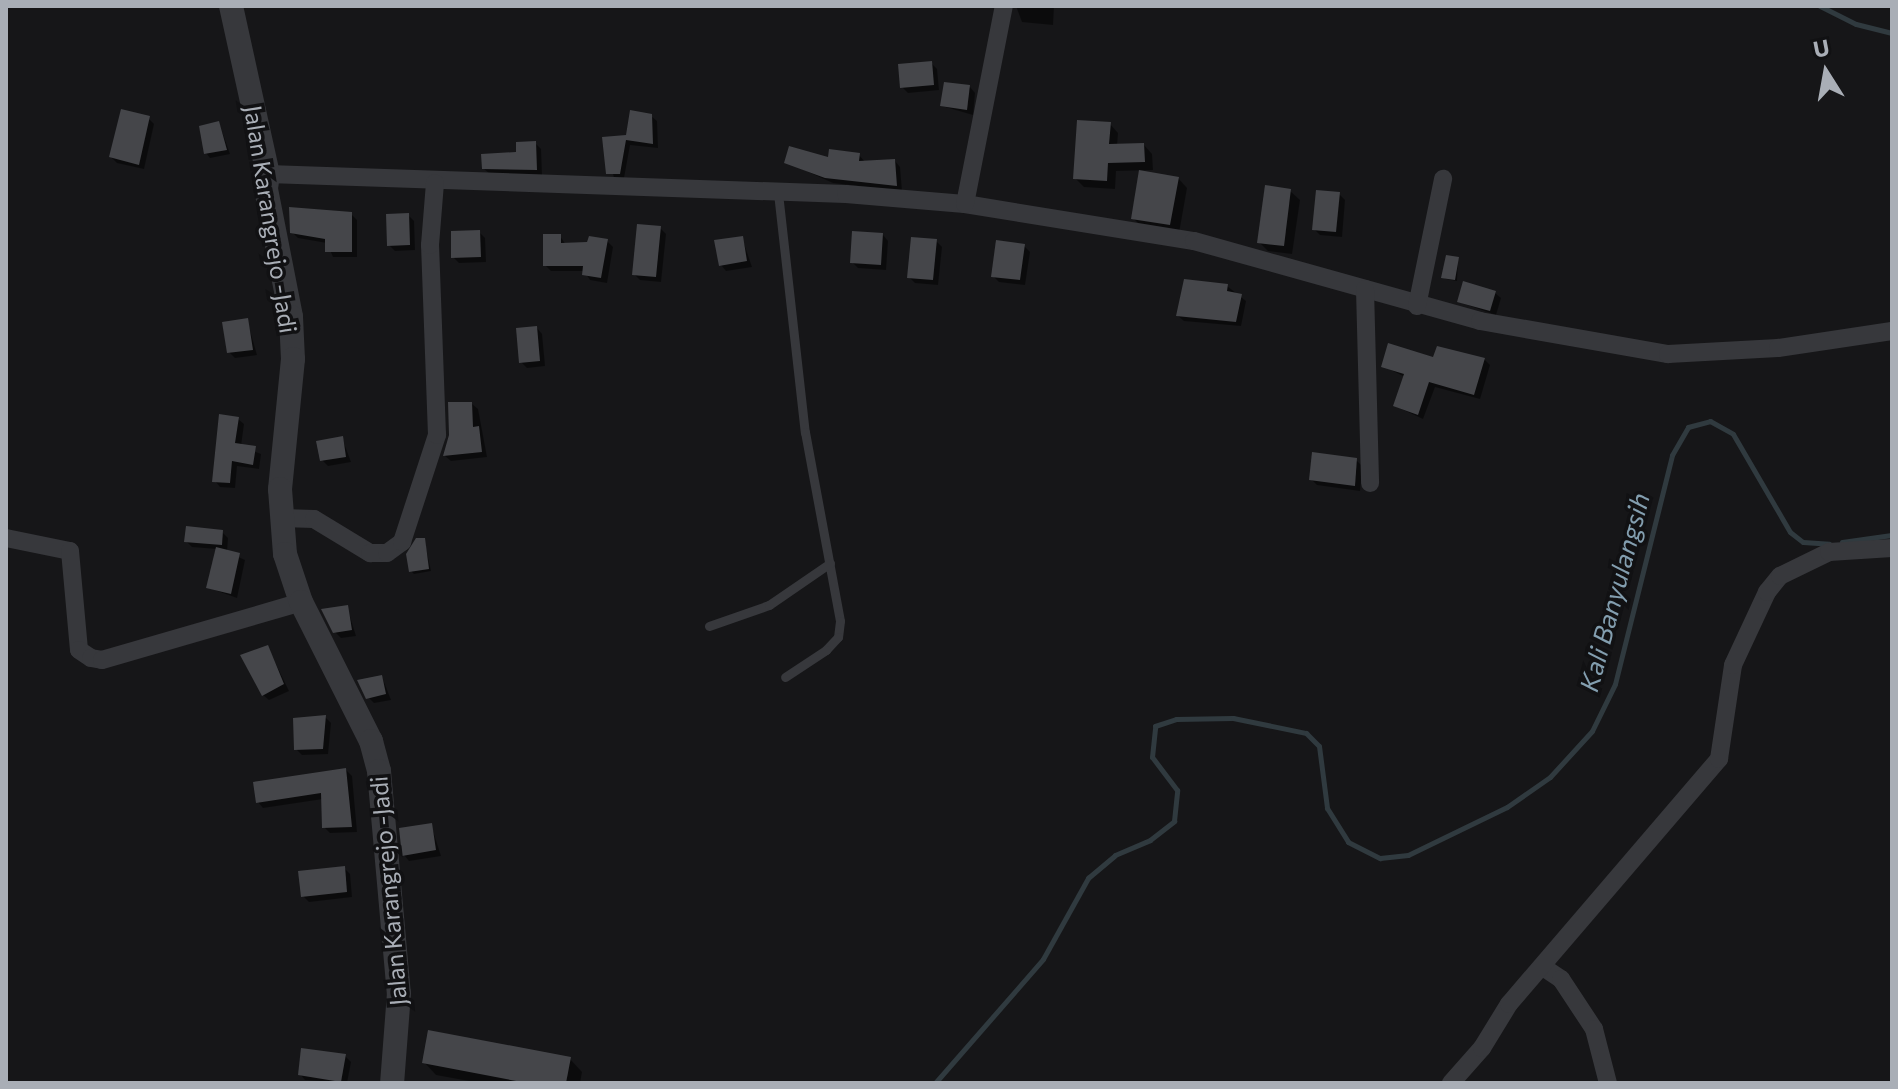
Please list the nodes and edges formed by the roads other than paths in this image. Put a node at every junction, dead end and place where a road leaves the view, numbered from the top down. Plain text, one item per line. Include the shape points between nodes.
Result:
1 (231, 6) edge
2 (1004, 6) edge
3 (268, 174) junction
4 (1443, 179) dead end
5 (435, 183) junction
6 (778, 193) junction
7 (965, 204) junction
8 (1365, 289) junction
9 (1417, 306) junction
10 (1892, 331) edge
11 (1370, 483) dead end
12 (282, 518) junction
13 (6, 538) edge
14 (1892, 548) edge
15 (830, 563) junction
16 (301, 602) junction
17 (709, 626) dead end
18 (785, 677) dead end
19 (1543, 967) junction
20 (392, 1083) edge
21 (1451, 1083) edge
22 (1608, 1083) edge

1 - 3 street, Jalan Karangrejo -Jadi
2 - 7 street
3 - 5 street
3 - 12 street, Jalan Karangrejo -Jadi via 293,359 283,424
4 - 9 street
5 - 6 street
5 - 12 street via 430,245 437,435 402,542 387,553 370,553 314,519
6 - 7 street
6 - 15 lane via 805,432
7 - 8 street via 1194,241
8 - 9 street
8 - 11 street
9 - 10 street via 1668,354 1778,348
12 - 16 street, Jalan Karangrejo -Jadi via 285,554
13 - 16 street via 70,551 79,650 91,658 102,660
14 - 19 street via 1829,552 1780,576 1767,592 1733,665 1719,759
15 - 17 lane via 769,605
15 - 18 lane via 838,637
16 - 20 street, Jalan Karangrejo -Jadi via 365,727 379,771 399,993
19 - 21 street
19 - 22 street via 1561,979 1594,1029

